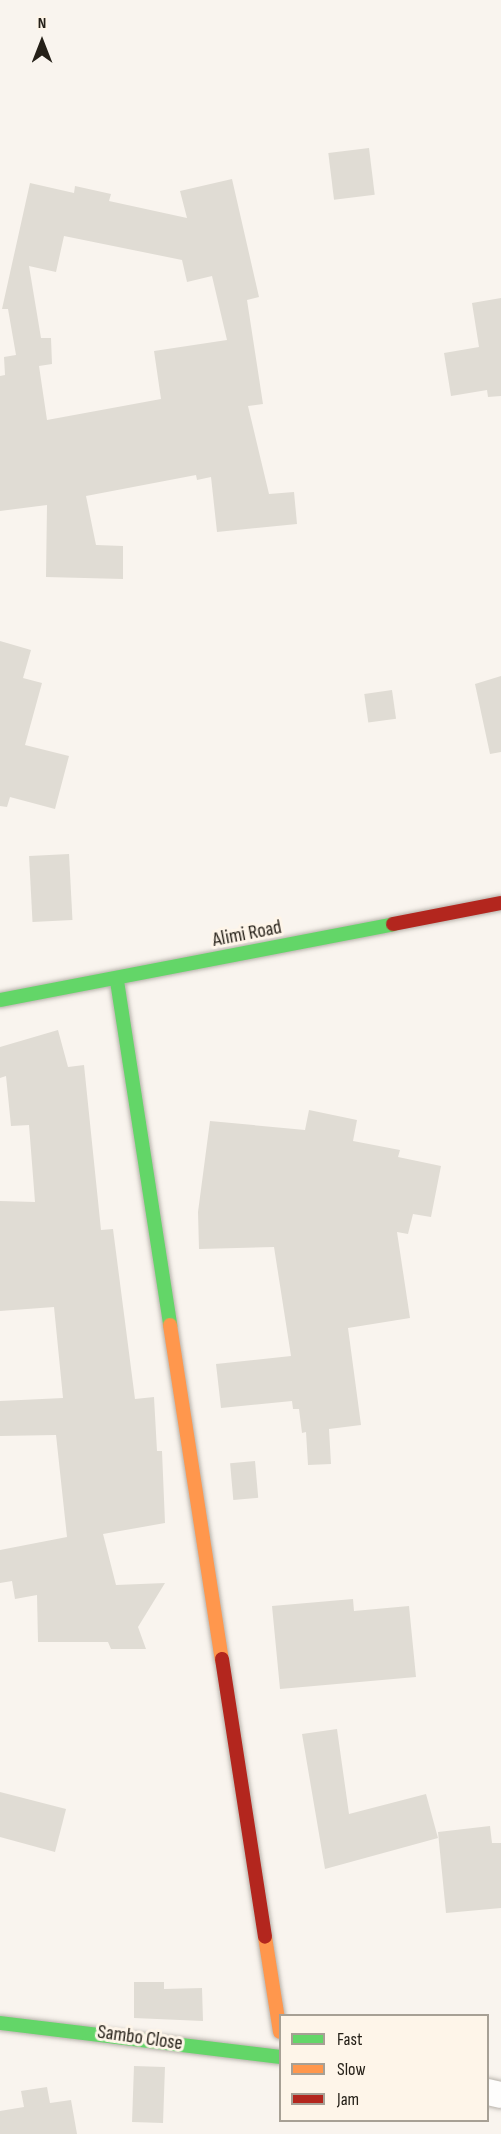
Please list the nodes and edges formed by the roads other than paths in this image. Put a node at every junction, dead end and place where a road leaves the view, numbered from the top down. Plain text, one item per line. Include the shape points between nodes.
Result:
1 (501, 903) edge
2 (117, 981) junction
3 (0, 1000) edge
4 (0, 2023) edge
5 (279, 2026) edge
6 (279, 2057) edge

1 - 2 street, Alimi Road
2 - 3 street, Alimi Road
2 - 5 street
4 - 6 street, Sambo Close

